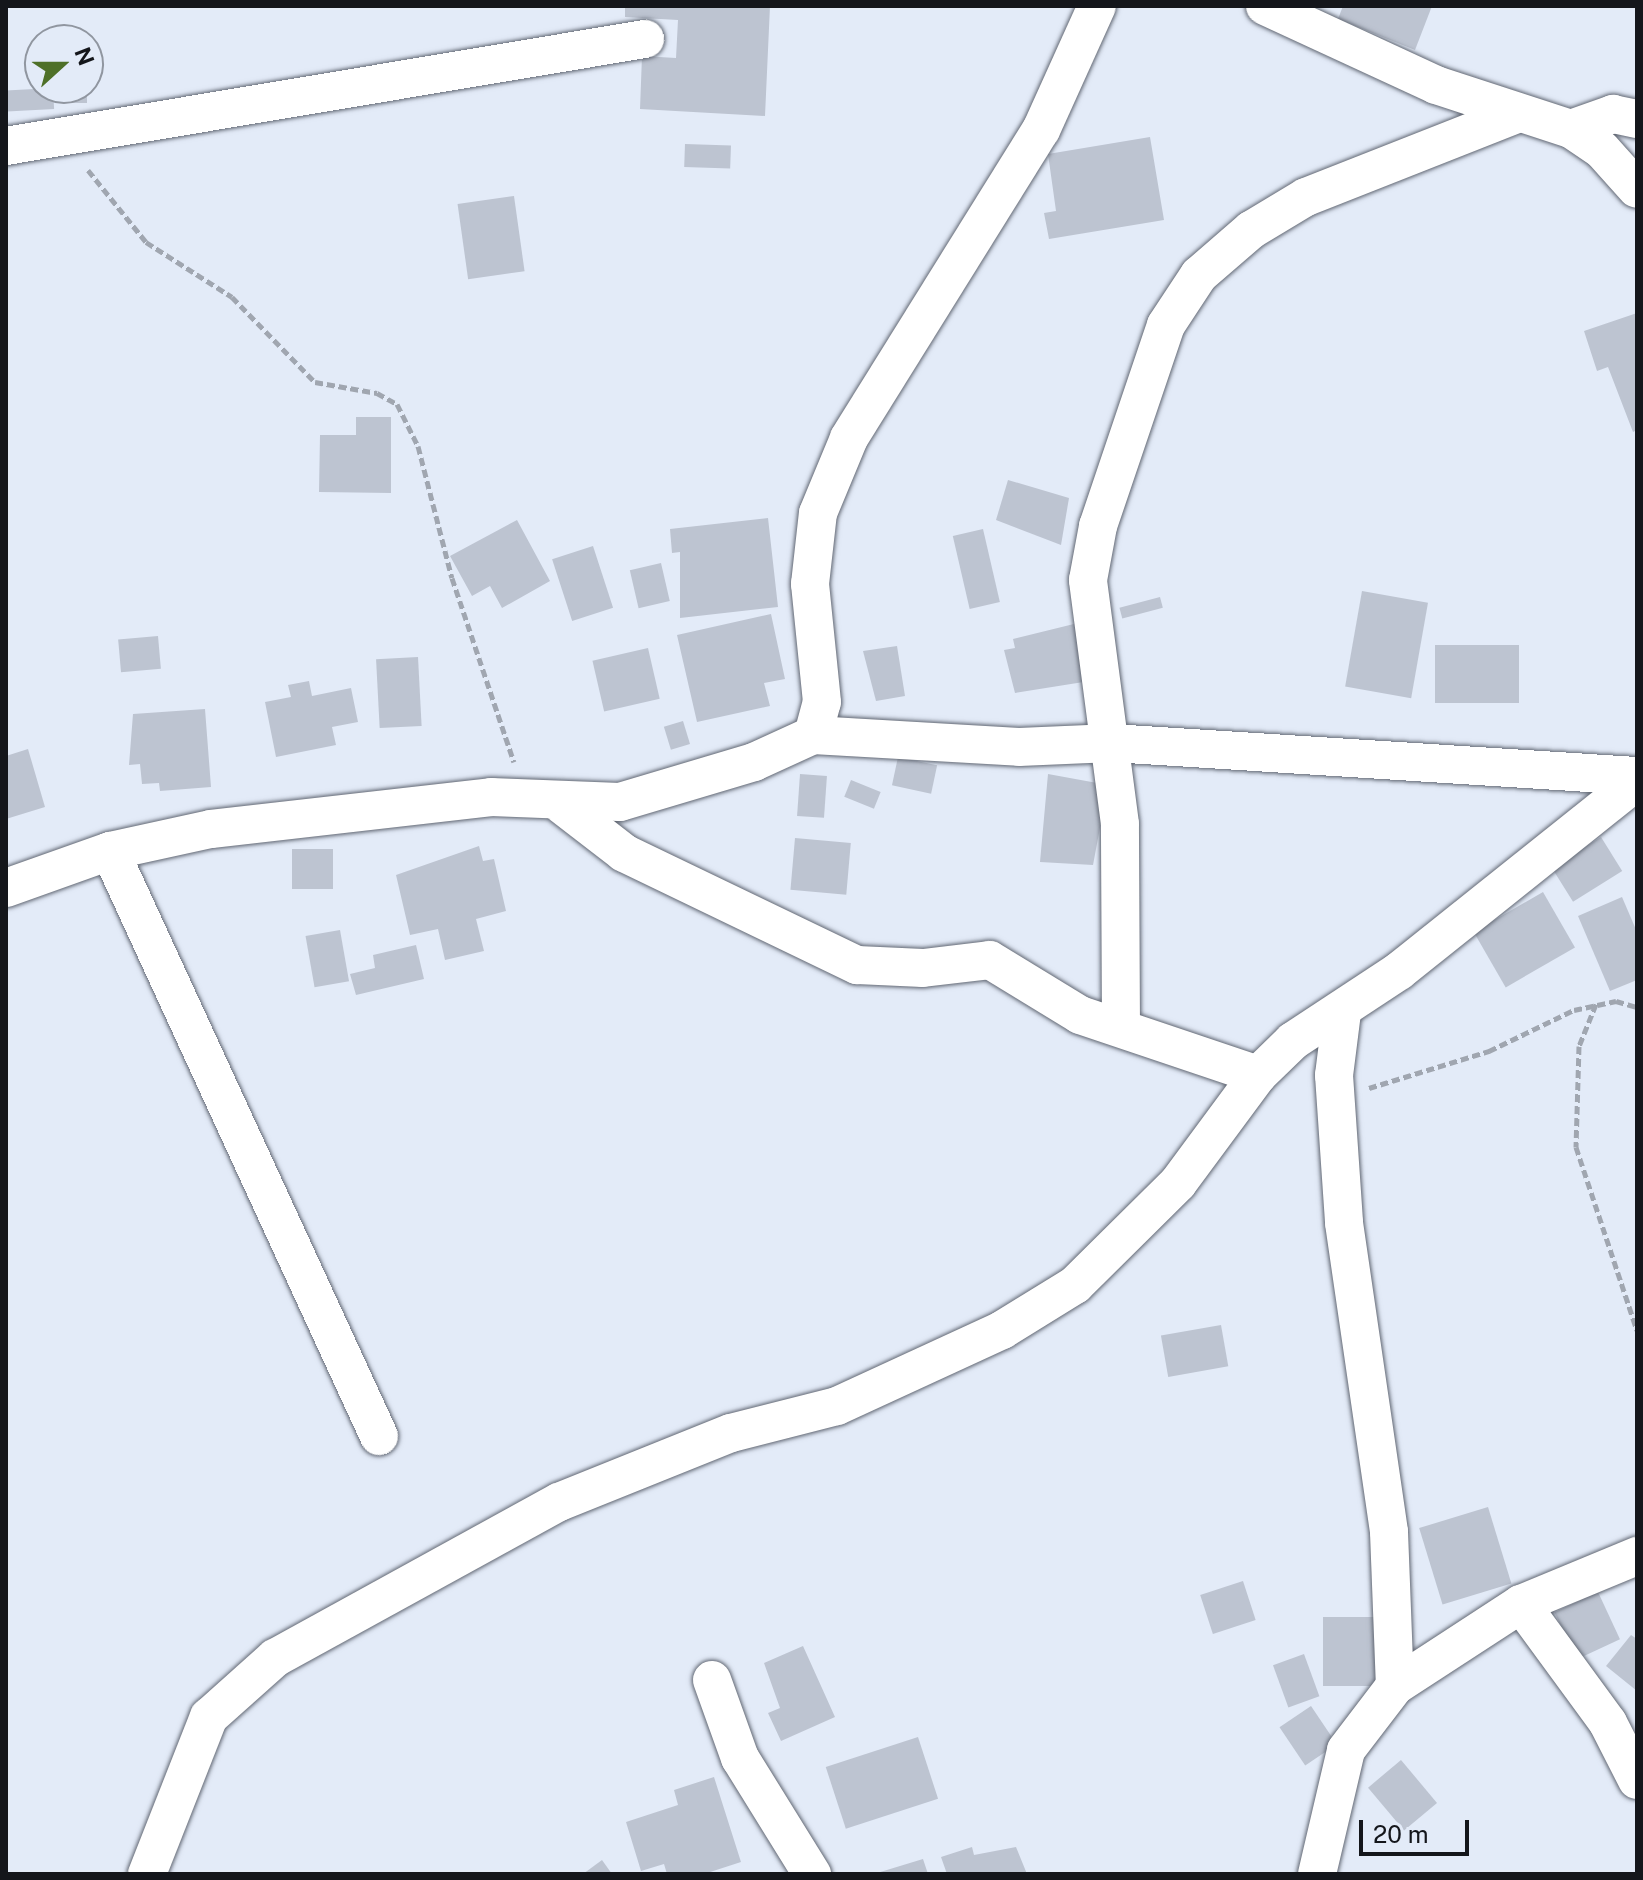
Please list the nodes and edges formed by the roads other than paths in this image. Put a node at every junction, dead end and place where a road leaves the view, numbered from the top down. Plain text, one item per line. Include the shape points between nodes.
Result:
1 (1097, 6) edge
2 (1265, 6) edge
3 (645, 39) dead end
4 (1517, 114) junction
5 (1637, 119) edge
6 (1571, 129) junction
7 (6, 146) edge
8 (1637, 189) edge
9 (813, 735) junction
10 (1112, 743) junction
11 (1637, 778) edge
12 (551, 803) junction
13 (110, 851) junction
14 (6, 888) edge
15 (1342, 1012) junction
16 (1121, 1028) junction
17 (1258, 1075) junction
18 (379, 1436) dead end
19 (1637, 1556) edge
20 (1521, 1604) junction
21 (712, 1680) dead end
22 (1395, 1686) junction
23 (1637, 1780) edge
24 (147, 1874) edge
25 (812, 1874) edge
26 (1317, 1874) edge

1 - 9 street via 1041,130 849,438 818,513 810,584 822,702
2 - 4 street
3 - 7 street
4 - 6 street
4 - 10 street via 1306,197 1251,230 1199,275 1166,325 1098,526 1088,580
5 - 6 street via 1613,114
6 - 8 street
9 - 10 street via 1019,747
9 - 12 street via 690,785 620,802
10 - 11 street
10 - 16 street via 1124,914
11 - 15 street
12 - 13 street via 491,797 361,808
12 - 16 street via 652,869 857,965 923,968 990,960 1046,998
13 - 14 street
13 - 18 street
15 - 17 street via 1293,1041
15 - 22 street via 1336,1117 1389,1532
16 - 17 street
17 - 24 street via 1178,1183 1137,1224 1075,1285 1002,1330 837,1406 731,1433 627,1471 275,1658 209,1717
19 - 20 street
20 - 22 street
20 - 23 street via 1608,1723
21 - 25 street via 740,1758
22 - 26 street via 1355,1731 1341,1764

